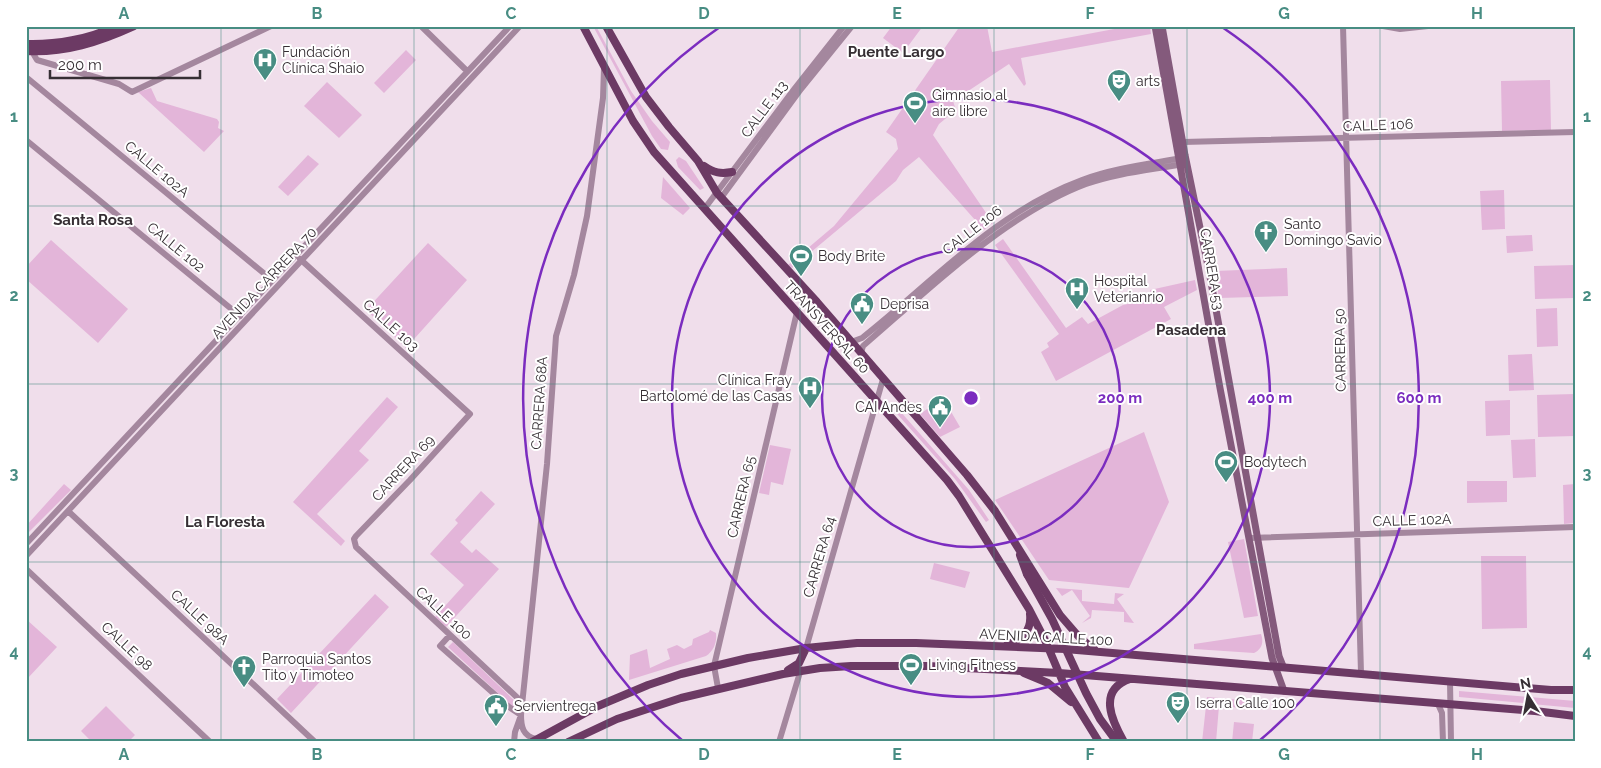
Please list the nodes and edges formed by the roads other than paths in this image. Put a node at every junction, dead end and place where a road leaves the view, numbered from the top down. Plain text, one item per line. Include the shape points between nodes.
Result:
1 (116, 26) edge
2 (134, 26) edge
3 (271, 26) edge
4 (421, 26) edge
5 (510, 26) edge
6 (520, 26) edge
7 (583, 26) edge
8 (606, 26) edge
9 (844, 26) edge
10 (852, 26) edge
11 (1155, 26) edge
12 (1162, 26) edge
13 (1344, 26) edge
14 (1383, 26) edge
15 (1428, 26) edge
16 (30, 47) edge
17 (492, 51) junction
18 (604, 67) junction
19 (466, 73) junction
20 (26, 77) edge
21 (469, 80) junction
22 (618, 93) junction
23 (603, 98) junction
24 (1575, 132) edge
25 (1346, 139) junction
26 (26, 140) edge
27 (1183, 142) junction
28 (698, 161) junction
29 (1183, 161) junction
30 (732, 172) junction
31 (719, 195) junction
32 (705, 208) junction
33 (296, 255) junction
34 (302, 261) junction
35 (272, 280) junction
36 (797, 312) junction
37 (240, 316) junction
38 (851, 342) junction
39 (861, 353) junction
40 (884, 379) junction
41 (877, 402) junction
42 (470, 414) joint
43 (120, 446) junction
44 (118, 458) junction
45 (68, 511) junction
46 (1575, 527) edge
47 (1357, 534) junction
48 (1254, 538) junction
49 (354, 539) joint
50 (26, 544) edge
51 (1016, 544) junction
52 (26, 556) edge
53 (26, 569) edge
54 (1029, 610) junction
55 (450, 635) junction
56 (1004, 647) junction
57 (806, 648) junction
58 (1049, 648) junction
59 (1095, 651) junction
60 (714, 666) junction
61 (1279, 666) junction
62 (1006, 670) junction
63 (800, 671) junction
64 (1059, 673) junction
65 (1361, 673) junction
66 (1132, 679) junction
67 (1450, 681) junction
68 (728, 686) junction
69 (718, 688) junction
70 (1575, 690) edge
71 (1284, 691) junction
72 (522, 702) junction
73 (1438, 704) junction
74 (1451, 705) junction
75 (1079, 711) junction
76 (521, 715) junction
77 (1575, 716) edge
78 (534, 740) edge
79 (210, 742) edge
80 (315, 742) edge
81 (514, 742) edge
82 (568, 742) edge
83 (779, 742) edge
84 (1099, 742) edge
85 (1117, 742) edge
86 (1124, 742) edge
87 (1443, 742) edge
88 (1451, 742) edge

1 - 16 main road via 103,32
2 - 16 main road via 85,45 57,50
3 - 16 street via 132,92 119,84 37,60
4 - 19 street
5 - 17 street, AVENIDA CARRERA 70
6 - 17 street, AVENIDA CARRERA 70
7 - 18 main road, TRANSVERSAL 60
8 - 28 main road, TRANSVERSAL 60 via 646,97
9 - 30 street, CALLE 113
10 - 31 street, CALLE 113
11 - 29 main road, CARRERA 53
12 - 27 main road, CARRERA 53
13 - 25 street, CARRERA 50
14 - 15 street via 1400,29
17 - 19 street, AVENIDA CARRERA 70
17 - 21 street, AVENIDA CARRERA 70
18 - 22 main road, TRANSVERSAL 60
18 - 23 street, CARRERA 68A
19 - 21 street
19 - 33 street, AVENIDA CARRERA 70
20 - 35 street, CALLE 102A
21 - 34 street, AVENIDA CARRERA 70
22 - 23 street via 610,91
22 - 32 main road, TRANSVERSAL 60 via 654,152
23 - 72 street, CARRERA 68A via 582,243 556,336 547,464
24 - 25 street, CALLE 106
25 - 27 street, CALLE 106
25 - 47 street, CARRERA 50
26 - 37 street, CALLE 102
27 - 29 main road, CARRERA 53
28 - 30 main road via 714,172
28 - 31 main road, TRANSVERSAL 60
29 - 38 street, CALLE 106 via 1083,179 1022,208 862,338
29 - 39 street, CALLE 106 via 1087,184 1025,214 967,256 863,346
29 - 48 main road, CARRERA 53 via 1223,400
30 - 31 street, CALLE 113
31 - 32 street, CALLE 113
31 - 38 main road, TRANSVERSAL 60
32 - 36 main road, TRANSVERSAL 60
33 - 34 street, CALLE 103
33 - 35 street, AVENIDA CARRERA 70
34 - 42 street, CALLE 103
34 - 44 street, AVENIDA CARRERA 70
35 - 37 street, AVENIDA CARRERA 70
36 - 41 main road, TRANSVERSAL 60
36 - 60 street, CARRERA 65
37 - 43 street, AVENIDA CARRERA 70
38 - 39 main road, TRANSVERSAL 60
39 - 40 main road, TRANSVERSAL 60
40 - 41 street, CARRERA 64
40 - 51 main road, TRANSVERSAL 60 via 976,486
41 - 54 main road, TRANSVERSAL 60 via 959,496
41 - 57 street, CARRERA 64
42 - 49 street, CARRERA 69
43 - 44 street via 125,448
43 - 50 street, AVENIDA CARRERA 70
44 - 45 street, AVENIDA CARRERA 70
45 - 52 street, AVENIDA CARRERA 70
45 - 80 street, CALLE 98A
46 - 47 street, CALLE 102A
47 - 48 street, CALLE 102A
47 - 65 street, CARRERA 50
48 - 61 main road, CARRERA 53
49 - 55 street, CALLE 100 via 356,547
51 - 59 main road, TRANSVERSAL 60 via 1060,615
51 - 85 main road, TRANSVERSAL 60, bridge via 1027,574 1086,693
53 - 79 street, CALLE 98
54 - 56 main road via 1027,632
54 - 58 main road, TRANSVERSAL 60
55 - 72 street, CALLE 100
55 - 76 street, CALLE 100 via 440,646
56 - 57 main road, AVENIDA CALLE 100 via 857,643
56 - 58 main road, AVENIDA CALLE 100
57 - 60 main road, AVENIDA CALLE 100
57 - 63 street, CARRERA 64
57 - 68 main road via 793,668 736,681
58 - 59 main road, AVENIDA CALLE 100
58 - 64 main road, TRANSVERSAL 60
59 - 61 main road, AVENIDA CALLE 100
60 - 69 street, CARRERA 65
60 - 78 main road, AVENIDA CALLE 100 via 624,695
61 - 65 main road, AVENIDA CALLE 100
61 - 71 main road, CARRERA 53
62 - 63 main road via 880,665
62 - 64 main road
62 - 75 main road via 1048,683
63 - 68 main road
63 - 83 street, CARRERA 64
64 - 66 main road
64 - 75 main road, TRANSVERSAL 60
65 - 67 main road, AVENIDA CALLE 100
66 - 71 main road
66 - 86 main road via 1115,687 1110,696 1109,704
67 - 70 main road, AVENIDA CALLE 100
67 - 74 street
68 - 69 main road
69 - 82 main road via 634,712
71 - 73 main road
72 - 76 street, CARRERA 68A
73 - 74 main road
73 - 87 street via 1442,713
74 - 77 main road
74 - 88 street
75 - 84 main road
76 - 78 street, CARRERA 68A via 524,731
76 - 81 street, CARRERA 68A

